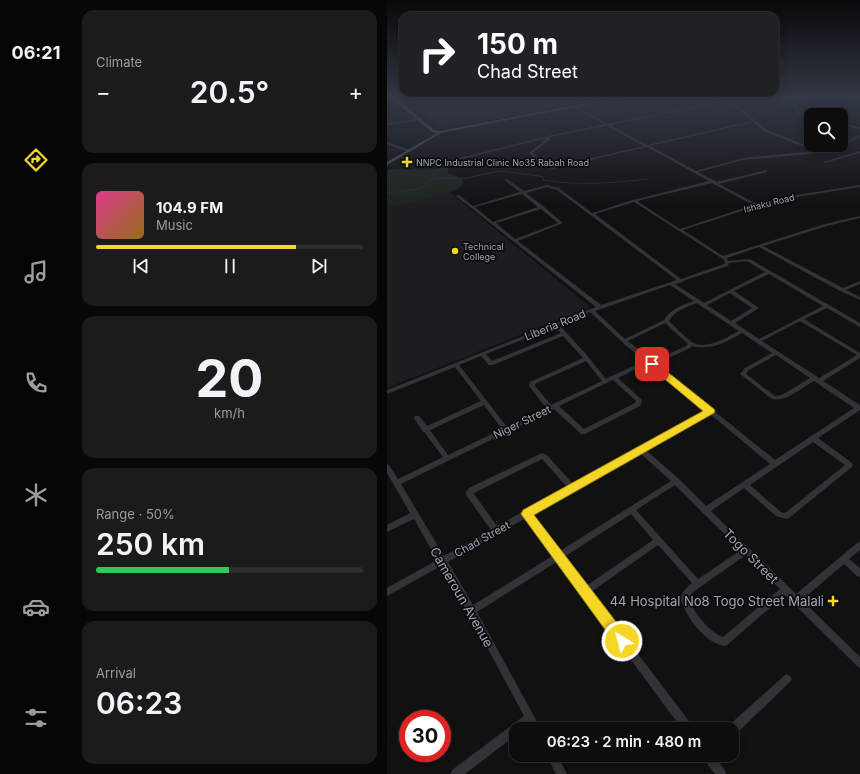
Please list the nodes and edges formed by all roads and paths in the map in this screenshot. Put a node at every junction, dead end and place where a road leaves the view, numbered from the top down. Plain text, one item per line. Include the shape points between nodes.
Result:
1 (430, 134) edge
2 (439, 134) edge
3 (561, 134) edge
4 (624, 134) edge
5 (694, 134) edge
6 (773, 134) edge
7 (552, 136) junction
8 (860, 136) edge
9 (848, 142) edge
10 (387, 143) edge
11 (645, 145) junction
12 (804, 146) edge
13 (409, 151) junction
14 (820, 152) edge
15 (860, 152) edge
16 (453, 160) dead end
17 (825, 162) dead end
18 (387, 166) edge
19 (766, 171) dead end
20 (696, 172) junction
21 (507, 180) dead end
22 (715, 182) junction
23 (860, 186) edge
24 (523, 192) junction
25 (459, 196) dead end
26 (634, 201) junction
27 (756, 205) junction
28 (472, 207) junction
29 (542, 207) junction
30 (592, 214) junction
31 (860, 217) edge
32 (493, 223) junction
33 (679, 230) junction
34 (515, 240) junction
35 (760, 246) junction
36 (726, 262) junction
37 (769, 272) junction
38 (681, 280) junction
39 (860, 282) edge
40 (672, 284) junction
41 (843, 290) junction
42 (732, 292) junction
43 (860, 299) edge
44 (698, 301) junction
45 (703, 305) junction
46 (826, 306) junction
47 (600, 307) junction
48 (591, 310) junction
49 (800, 319) junction
50 (666, 321) junction
51 (731, 323) junction
52 (556, 325) junction
53 (860, 325) edge
54 (742, 331) junction
55 (563, 334) junction
56 (624, 341) junction
57 (759, 341) junction
58 (691, 344) junction
59 (776, 353) junction
60 (482, 354) junction
61 (860, 356) edge
62 (585, 359) junction
63 (650, 363) junction
64 (456, 365) junction
65 (613, 377) junction
66 (817, 380) junction
67 (605, 381) junction
68 (387, 392) edge
69 (485, 402) junction
70 (553, 407) junction
71 (859, 407) edge
72 (710, 411) junction
73 (417, 418) dead end
74 (425, 430) junction
75 (506, 430) junction
76 (813, 438) junction
77 (641, 450) junction
78 (447, 458) junction
79 (775, 464) junction
80 (387, 467) edge
81 (676, 481) junction
82 (396, 483) junction
83 (745, 484) junction
84 (572, 488) junction
85 (631, 509) junction
86 (705, 511) junction
87 (527, 514) junction
88 (414, 515) junction
89 (387, 529) edge
90 (496, 531) junction
91 (659, 540) junction
92 (860, 545) edge
93 (746, 551) junction
94 (559, 556) junction
95 (844, 559) junction
96 (442, 562) junction
97 (860, 572) edge
98 (698, 584) junction
99 (785, 590) junction
100 (585, 591) junction
101 (387, 592) edge
102 (795, 600) junction
103 (472, 611) junction
104 (860, 663) edge
105 (787, 679) dead end
106 (530, 718) junction
107 (532, 722) edge
108 (683, 722) edge
109 (739, 724) edge
110 (555, 762) edge
111 (712, 762) edge
112 (456, 774) edge
113 (562, 774) edge
114 (721, 774) edge

1 - 13 main road
2 - 18 main road
3 - 7 street
4 - 11 street
5 - 11 street
6 - 12 street
7 - 11 street via 531,153 553,168
7 - 16 street
8 - 9 street
10 - 13 street
11 - 20 street
13 - 18 main road
14 - 20 street via 743,159
15 - 17 street
19 - 22 street
20 - 22 street
21 - 24 street
22 - 26 street
22 - 27 street
23 - 27 street, Ishaku Road
24 - 28 street
24 - 29 street
24 - 30 street via 549,186 558,189
25 - 28 street
26 - 30 street
26 - 33 street
27 - 33 street, Ishaku Road
28 - 32 street
29 - 32 street
29 - 34 street via 561,223
30 - 38 street
31 - 35 street
32 - 34 street
33 - 36 street
34 - 47 street
35 - 36 street
35 - 41 street
36 - 37 street via 748,260
36 - 38 street, Liberia Road
37 - 42 street
37 - 46 street
38 - 40 street, Liberia Road
39 - 41 street
40 - 44 street
40 - 47 street, Liberia Road
41 - 43 street
42 - 45 street
42 - 51 street via 756,308
44 - 45 street
44 - 50 street via 672,313
45 - 51 street
46 - 49 street
46 - 53 street
47 - 48 street, Liberia Road
48 - 52 street, Liberia Road
48 - 56 street
49 - 57 street
49 - 61 street
50 - 56 street
50 - 58 street
51 - 54 street
52 - 55 street
52 - 60 street, Liberia Road
54 - 57 street
54 - 58 street via 712,346 701,347
55 - 60 street via 491,364
55 - 62 street
56 - 63 street
57 - 59 street
58 - 63 street, Niger Street
59 - 66 street
59 - 66 street via 747,369 743,374 774,398
60 - 64 street, Liberia Road
61 - 66 street
62 - 67 street
62 - 70 street via 532,383
63 - 65 street, Niger Street
63 - 72 street
64 - 68 street, Liberia Road
64 - 69 street
65 - 67 street, Niger Street
65 - 70 street via 639,400 638,404 583,432
66 - 71 street
67 - 70 street, Niger Street
69 - 74 street
69 - 75 street
70 - 75 street, Niger Street
71 - 76 street
72 - 77 street, Chad Street
72 - 79 street
73 - 74 street
74 - 78 street
75 - 78 street, Niger Street
76 - 79 street
76 - 83 street via 850,465 791,512 783,517
77 - 81 street, Togo Street
77 - 84 street, Chad Street
78 - 82 street, Niger Street
79 - 83 street
80 - 82 street, Cameroun Avenue
81 - 85 street
81 - 86 street, Togo Street
82 - 88 street, Cameroun Avenue
83 - 86 street
84 - 87 street, Chad Street
84 - 90 street via 545,456 542,456 472,490 470,495
85 - 91 street
85 - 94 street
86 - 93 street, Togo Street
87 - 90 street, Chad Street
87 - 94 street
88 - 89 street
88 - 96 street, Cameroun Avenue
90 - 96 street, Chad Street
91 - 98 street
91 - 100 street
92 - 95 street
93 - 98 street
93 - 99 street, Togo Street
94 - 100 street
94 - 103 street
95 - 97 street
95 - 102 street
96 - 101 street, Chad Street
96 - 103 street, Cameroun Avenue
98 - 99 street via 690,589 684,598 685,605 712,638 719,642 724,642
99 - 102 street, Togo Street
100 - 108 street
102 - 104 street, Togo Street
103 - 106 street, Cameroun Avenue
105 - 109 street
106 - 107 street, Cameroun Avenue
106 - 112 street
110 - 113 street
111 - 114 street

